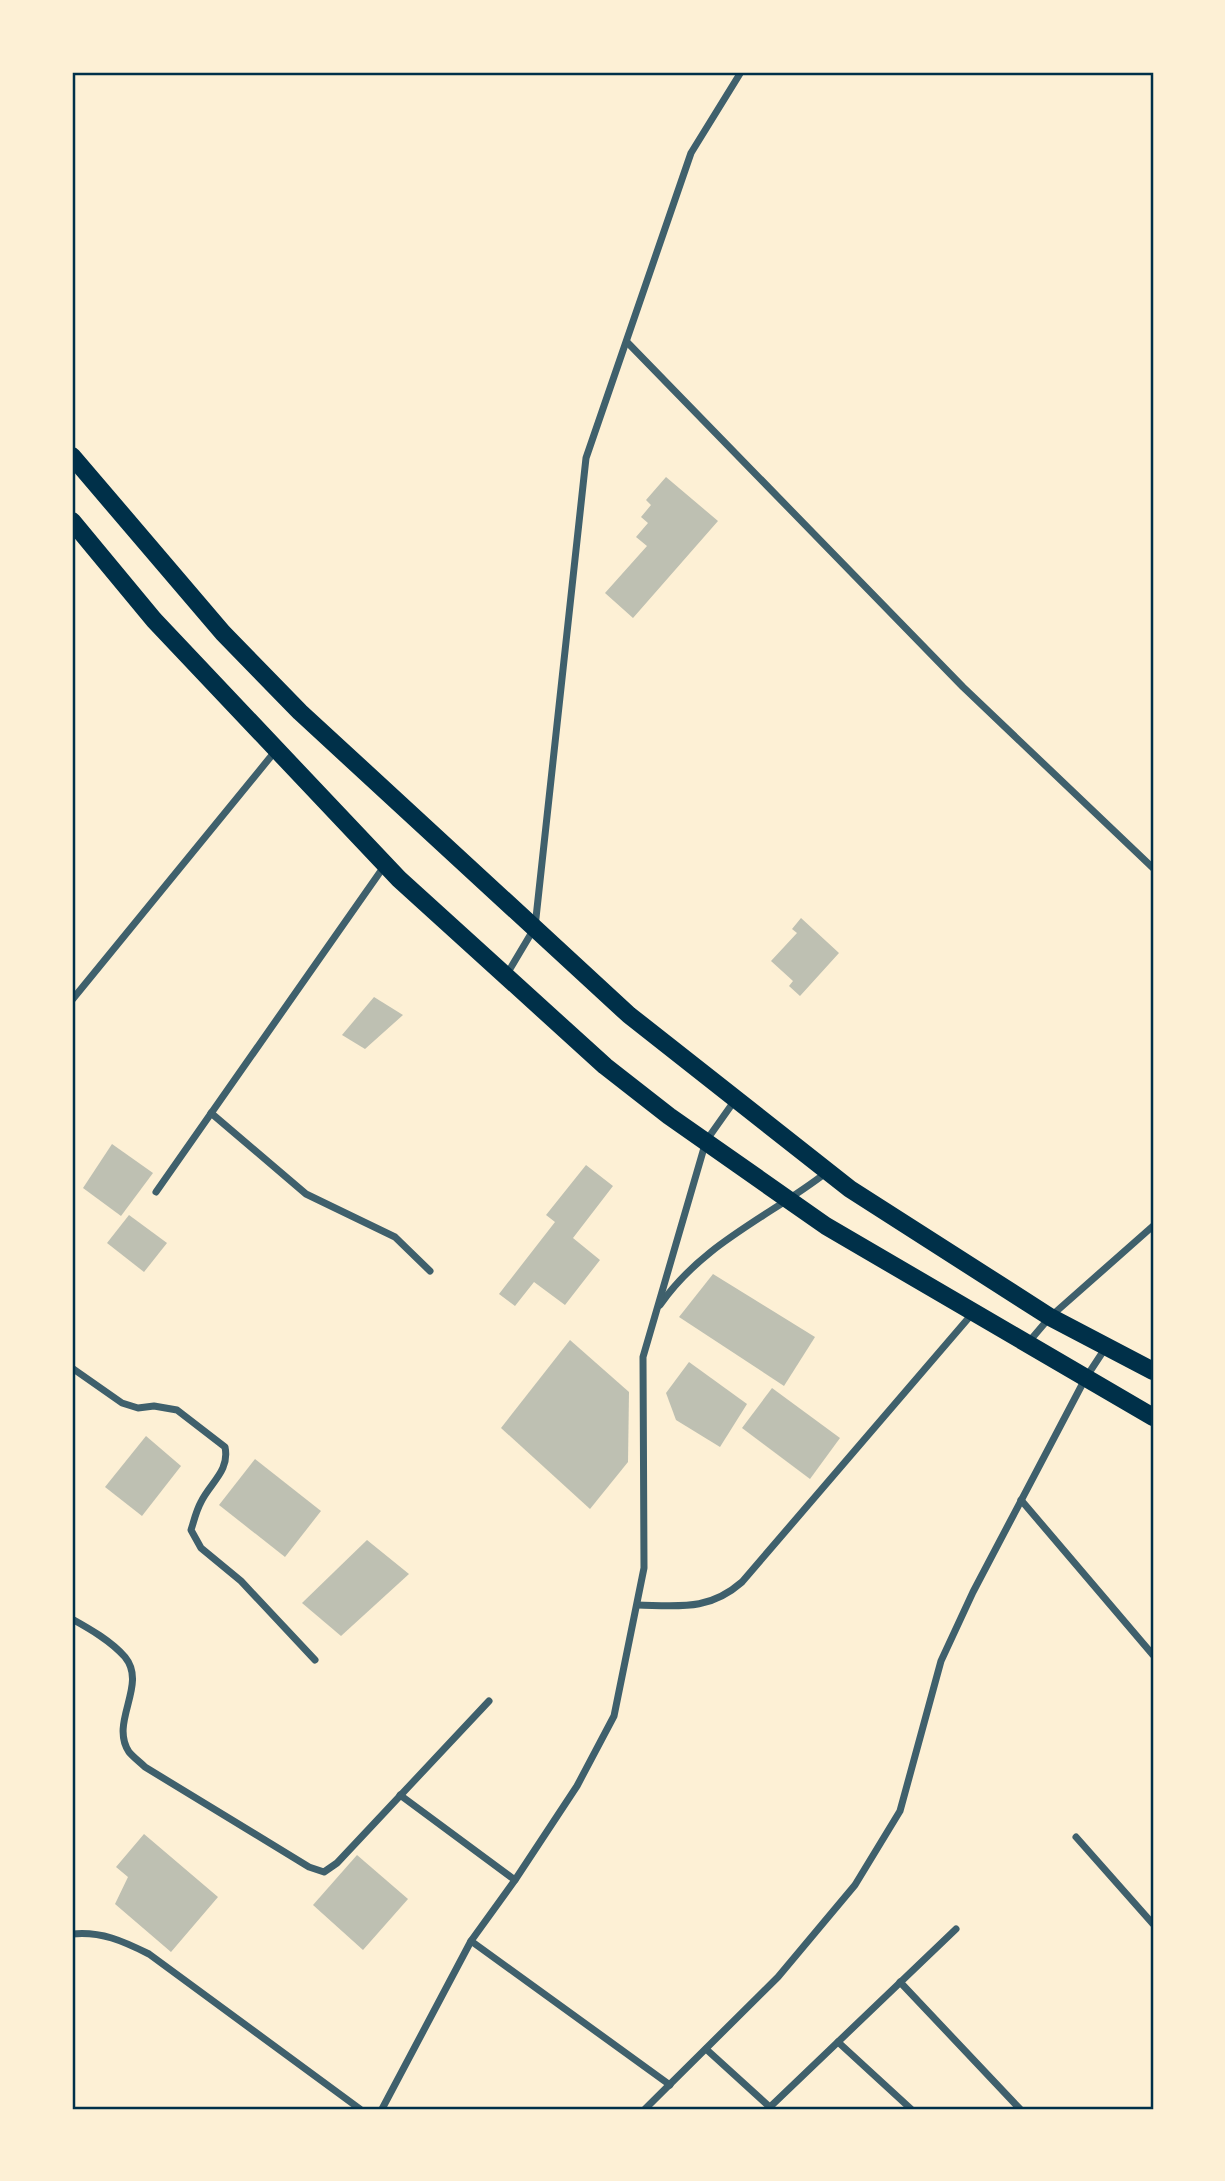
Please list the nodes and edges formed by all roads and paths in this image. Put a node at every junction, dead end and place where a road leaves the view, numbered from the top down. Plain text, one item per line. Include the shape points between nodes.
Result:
1 (741, 72) edge
2 (627, 342) junction
3 (72, 456) edge
4 (72, 521) edge
5 (276, 749) junction
6 (385, 865) junction
7 (1153, 868) edge
8 (535, 927) junction
9 (506, 977) junction
10 (72, 1000) edge
11 (735, 1099) junction
12 (211, 1113) junction
13 (706, 1142) junction
14 (828, 1172) junction
15 (156, 1192) dead end
16 (791, 1200) junction
17 (1153, 1226) edge
18 (430, 1271) dead end
19 (656, 1311) junction
20 (974, 1311) junction
21 (1050, 1317) junction
22 (1027, 1344) junction
23 (1107, 1346) junction
24 (72, 1368) edge
25 (1153, 1371) edge
26 (1085, 1379) junction
27 (1153, 1417) edge
28 (1021, 1500) junction
29 (638, 1605) junction
30 (72, 1619) edge
31 (1153, 1655) edge
32 (316, 1660) dead end
33 (489, 1701) dead end
34 (400, 1796) junction
35 (1076, 1837) dead end
36 (515, 1880) junction
37 (1153, 1924) edge
38 (956, 1928) dead end
39 (72, 1934) edge
40 (471, 1941) junction
41 (900, 1982) junction
42 (838, 2042) junction
43 (706, 2049) junction
44 (670, 2085) junction
45 (771, 2108) edge
46 (360, 2109) edge
47 (382, 2109) edge
48 (645, 2109) edge
49 (911, 2109) edge
50 (1020, 2109) edge

1 - 2 street via 691,153
2 - 7 street via 963,687
2 - 8 street via 586,458
3 - 8 main road via 147,546 300,712
4 - 5 main road via 154,620
5 - 6 main road
5 - 10 street
6 - 9 main road
6 - 12 street
8 - 9 street
8 - 11 main road via 629,1015
9 - 13 main road via 605,1066
11 - 13 street
11 - 14 main road
12 - 15 street
12 - 18 street via 306,1194 395,1237
13 - 16 main road
13 - 19 street
14 - 16 street
14 - 21 main road
16 - 19 street via 713,1248 677,1280
16 - 20 main road via 826,1226
17 - 21 street
19 - 29 street via 643,1357 644,1568
20 - 22 main road
20 - 29 street via 743,1583 724,1598 694,1606
21 - 22 street
21 - 23 main road
22 - 26 main road
23 - 25 main road
23 - 26 street
24 - 32 street via 122,1403 177,1410 225,1447 221,1473 201,1502 191,1530 201,1548 241,1581
26 - 27 main road
26 - 28 street
28 - 31 street
28 - 43 street via 941,1661 900,1811 855,1885 778,1977
29 - 36 street via 614,1716 577,1786
30 - 34 street via 94,1630 126,1658 132,1675 122,1735 129,1751 145,1767 309,1867 324,1872 337,1863
33 - 34 street
34 - 36 street
35 - 37 street
36 - 40 street
38 - 41 street
39 - 46 street via 118,1938 149,1954
40 - 44 street
40 - 47 street
41 - 42 street
41 - 50 street
42 - 45 street
42 - 49 street
43 - 44 street
43 - 45 street
44 - 48 street

